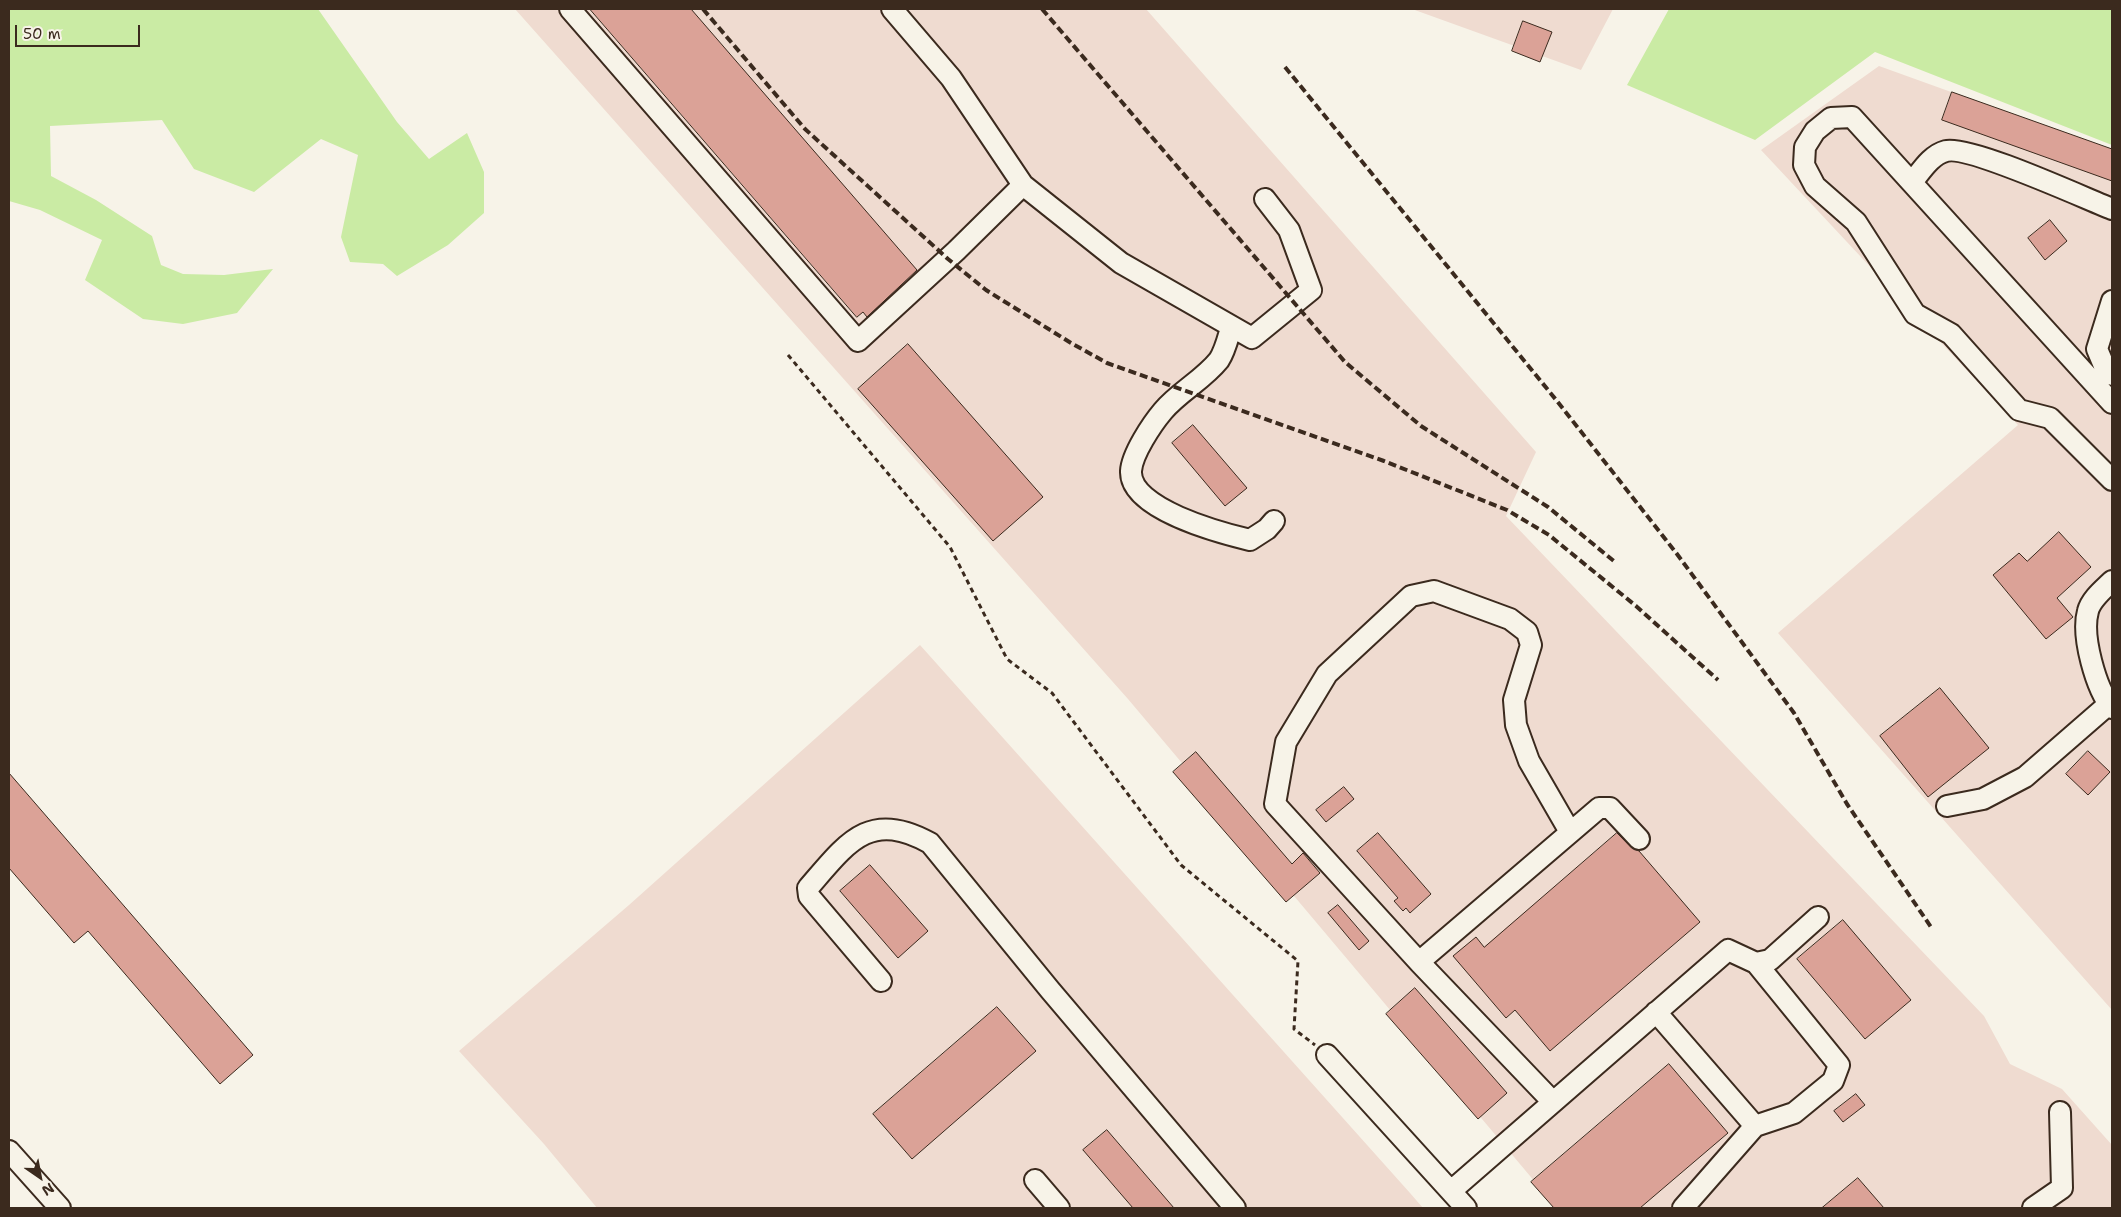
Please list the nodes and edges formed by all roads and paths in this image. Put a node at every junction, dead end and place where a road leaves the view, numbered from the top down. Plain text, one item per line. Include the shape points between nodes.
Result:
1 (570, 9) edge
2 (892, 9) edge
3 (1913, 181) junction
4 (1023, 185) junction
5 (1265, 199) dead end
6 (2112, 209) edge
7 (2112, 301) edge
8 (1232, 328) junction
9 (788, 355) dead end
10 (2112, 375) edge
11 (2112, 403) edge
12 (2112, 480) edge
13 (1274, 521) dead end
14 (2112, 581) edge
15 (2110, 706) edge
16 (1948, 806) dead end
17 (1570, 832) junction
18 (1639, 839) dead end
19 (1818, 917) dead end
20 (1419, 962) junction
21 (1756, 963) junction
22 (881, 981) dead end
23 (1656, 1012) junction
24 (1327, 1055) joint
25 (1552, 1101) junction
26 (2060, 1112) dead end
27 (1755, 1126) junction
28 (9, 1151) edge
29 (1035, 1180) dead end
30 (1451, 1191) junction
31 (60, 1208) edge
32 (1059, 1208) edge
33 (1235, 1208) edge
34 (1466, 1208) edge
35 (1683, 1208) edge
36 (2033, 1208) edge

1 - 4 street via 858,341
2 - 4 street via 951,78
3 - 6 street via 1933,157 1947,150 1981,156
3 - 11 street
3 - 12 street via 1852,117 1831,118 1805,147 1804,165 1815,186 1856,222 1915,314 1951,334 2019,410 2050,418
4 - 8 street via 1121,263
5 - 8 street via 1289,230 1311,290 1252,338
7 - 10 street via 2097,348
8 - 13 street via 1219,359 1164,410 1150,429 1131,472 1147,500 1162,510 1228,535 1250,540
9 - 24 path via 950,547 1007,659 1052,693 1181,865 1298,961 1294,1029
14 - 15 street via 2098,595 2087,619 2091,661
15 - 16 street via 2025,777 1984,799
17 - 18 street via 1599,808 1610,808
17 - 20 street
17 - 20 street via 1529,761 1516,725 1514,700 1531,645 1526,632 1510,619 1434,591 1411,596 1328,674 1286,742 1275,804
19 - 21 street via 1770,960
20 - 25 street
21 - 23 street via 1728,950
21 - 27 street via 1839,1065 1833,1080 1794,1114
22 - 33 street via 809,896 808,888 852,842 882,829 897,829 930,843
23 - 25 street
23 - 27 street
24 - 30 street
25 - 30 street
26 - 36 street via 2062,1188
27 - 35 street
28 - 31 street
29 - 32 street
30 - 34 street

